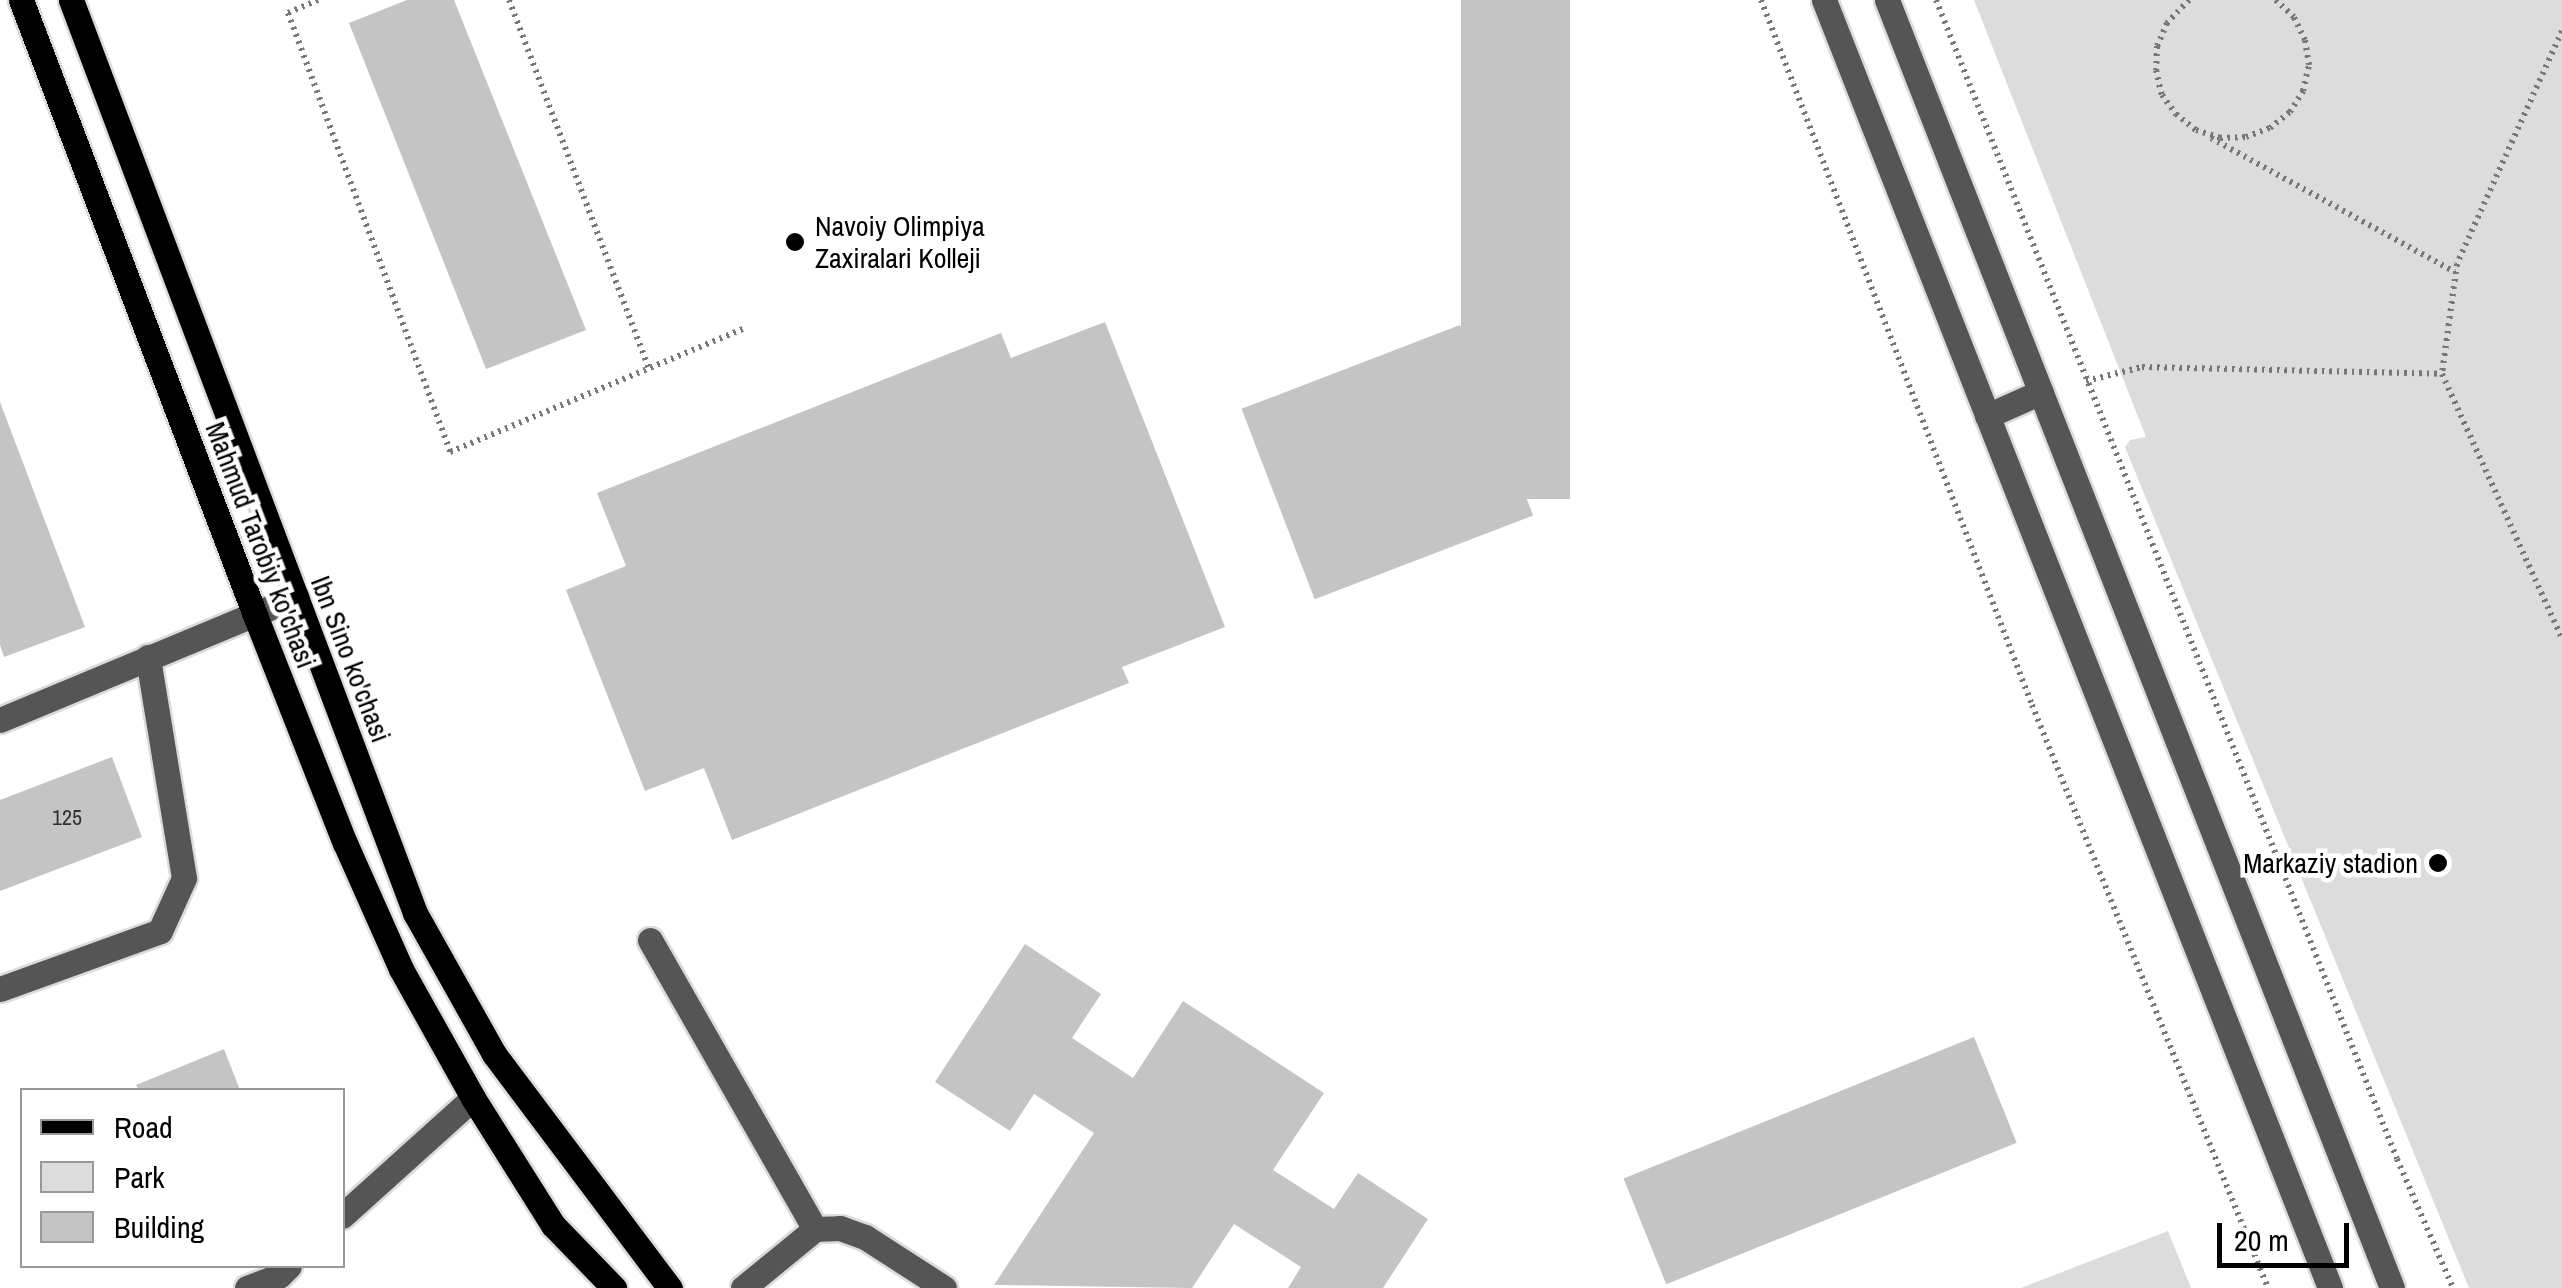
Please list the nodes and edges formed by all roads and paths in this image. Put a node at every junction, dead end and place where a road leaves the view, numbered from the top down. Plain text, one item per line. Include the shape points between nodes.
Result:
1 (21, 0) edge
2 (71, 0) edge
3 (318, 0) edge
4 (509, 0) edge
5 (1761, 0) edge
6 (1824, 0) edge
7 (1887, 0) edge
8 (1936, 0) edge
9 (2189, 0) edge
10 (2276, 0) edge
11 (2562, 32) edge
12 (2196, 130) junction
13 (2456, 272) junction
14 (747, 327) dead end
15 (649, 369) junction
16 (2442, 374) junction
17 (2086, 381) junction
18 (2041, 392) junction
19 (1987, 416) junction
20 (296, 597) junction
21 (255, 615) junction
22 (2562, 638) edge
23 (148, 657) junction
24 (0, 720) edge
25 (650, 940) dead end
26 (0, 989) edge
27 (473, 1098) junction
28 (345, 1213) edge
29 (815, 1229) junction
30 (288, 1268) edge
31 (247, 1288) edge
32 (614, 1288) edge
33 (670, 1288) edge
34 (744, 1288) edge
35 (944, 1288) edge
36 (2268, 1288) edge
37 (2330, 1288) edge
38 (2392, 1288) edge
39 (2453, 1288) edge

1 - 21 main road, Mahmud Tarobiy ko'chasi
2 - 20 main road, Ibn Sino ko'chasi
3 - 15 path via 288,13 450,452
4 - 15 path
5 - 36 path via 2032,704
6 - 19 street
7 - 18 street
8 - 17 path
9 - 12 path via 2166,22 2156,70 2162,94
10 - 12 path via 2305,40 2303,91 2280,120 2246,137
11 - 13 path
12 - 13 path
13 - 16 path
14 - 15 path
16 - 17 path via 2142,367
16 - 22 path
17 - 39 path
18 - 19 street
18 - 38 street
19 - 37 street
20 - 21 street
20 - 33 main road, Ibn Sino ko'chasi via 415,913 443,966 494,1054
21 - 23 street
21 - 27 main road, Mahmud Tarobiy ko'chasi via 401,969
23 - 24 street
23 - 26 street via 184,878 160,931
25 - 29 street
27 - 28 street
27 - 32 main road, Mahmud Tarobiy ko'chasi via 553,1225
29 - 34 street
29 - 35 street via 866,1236
30 - 31 street

